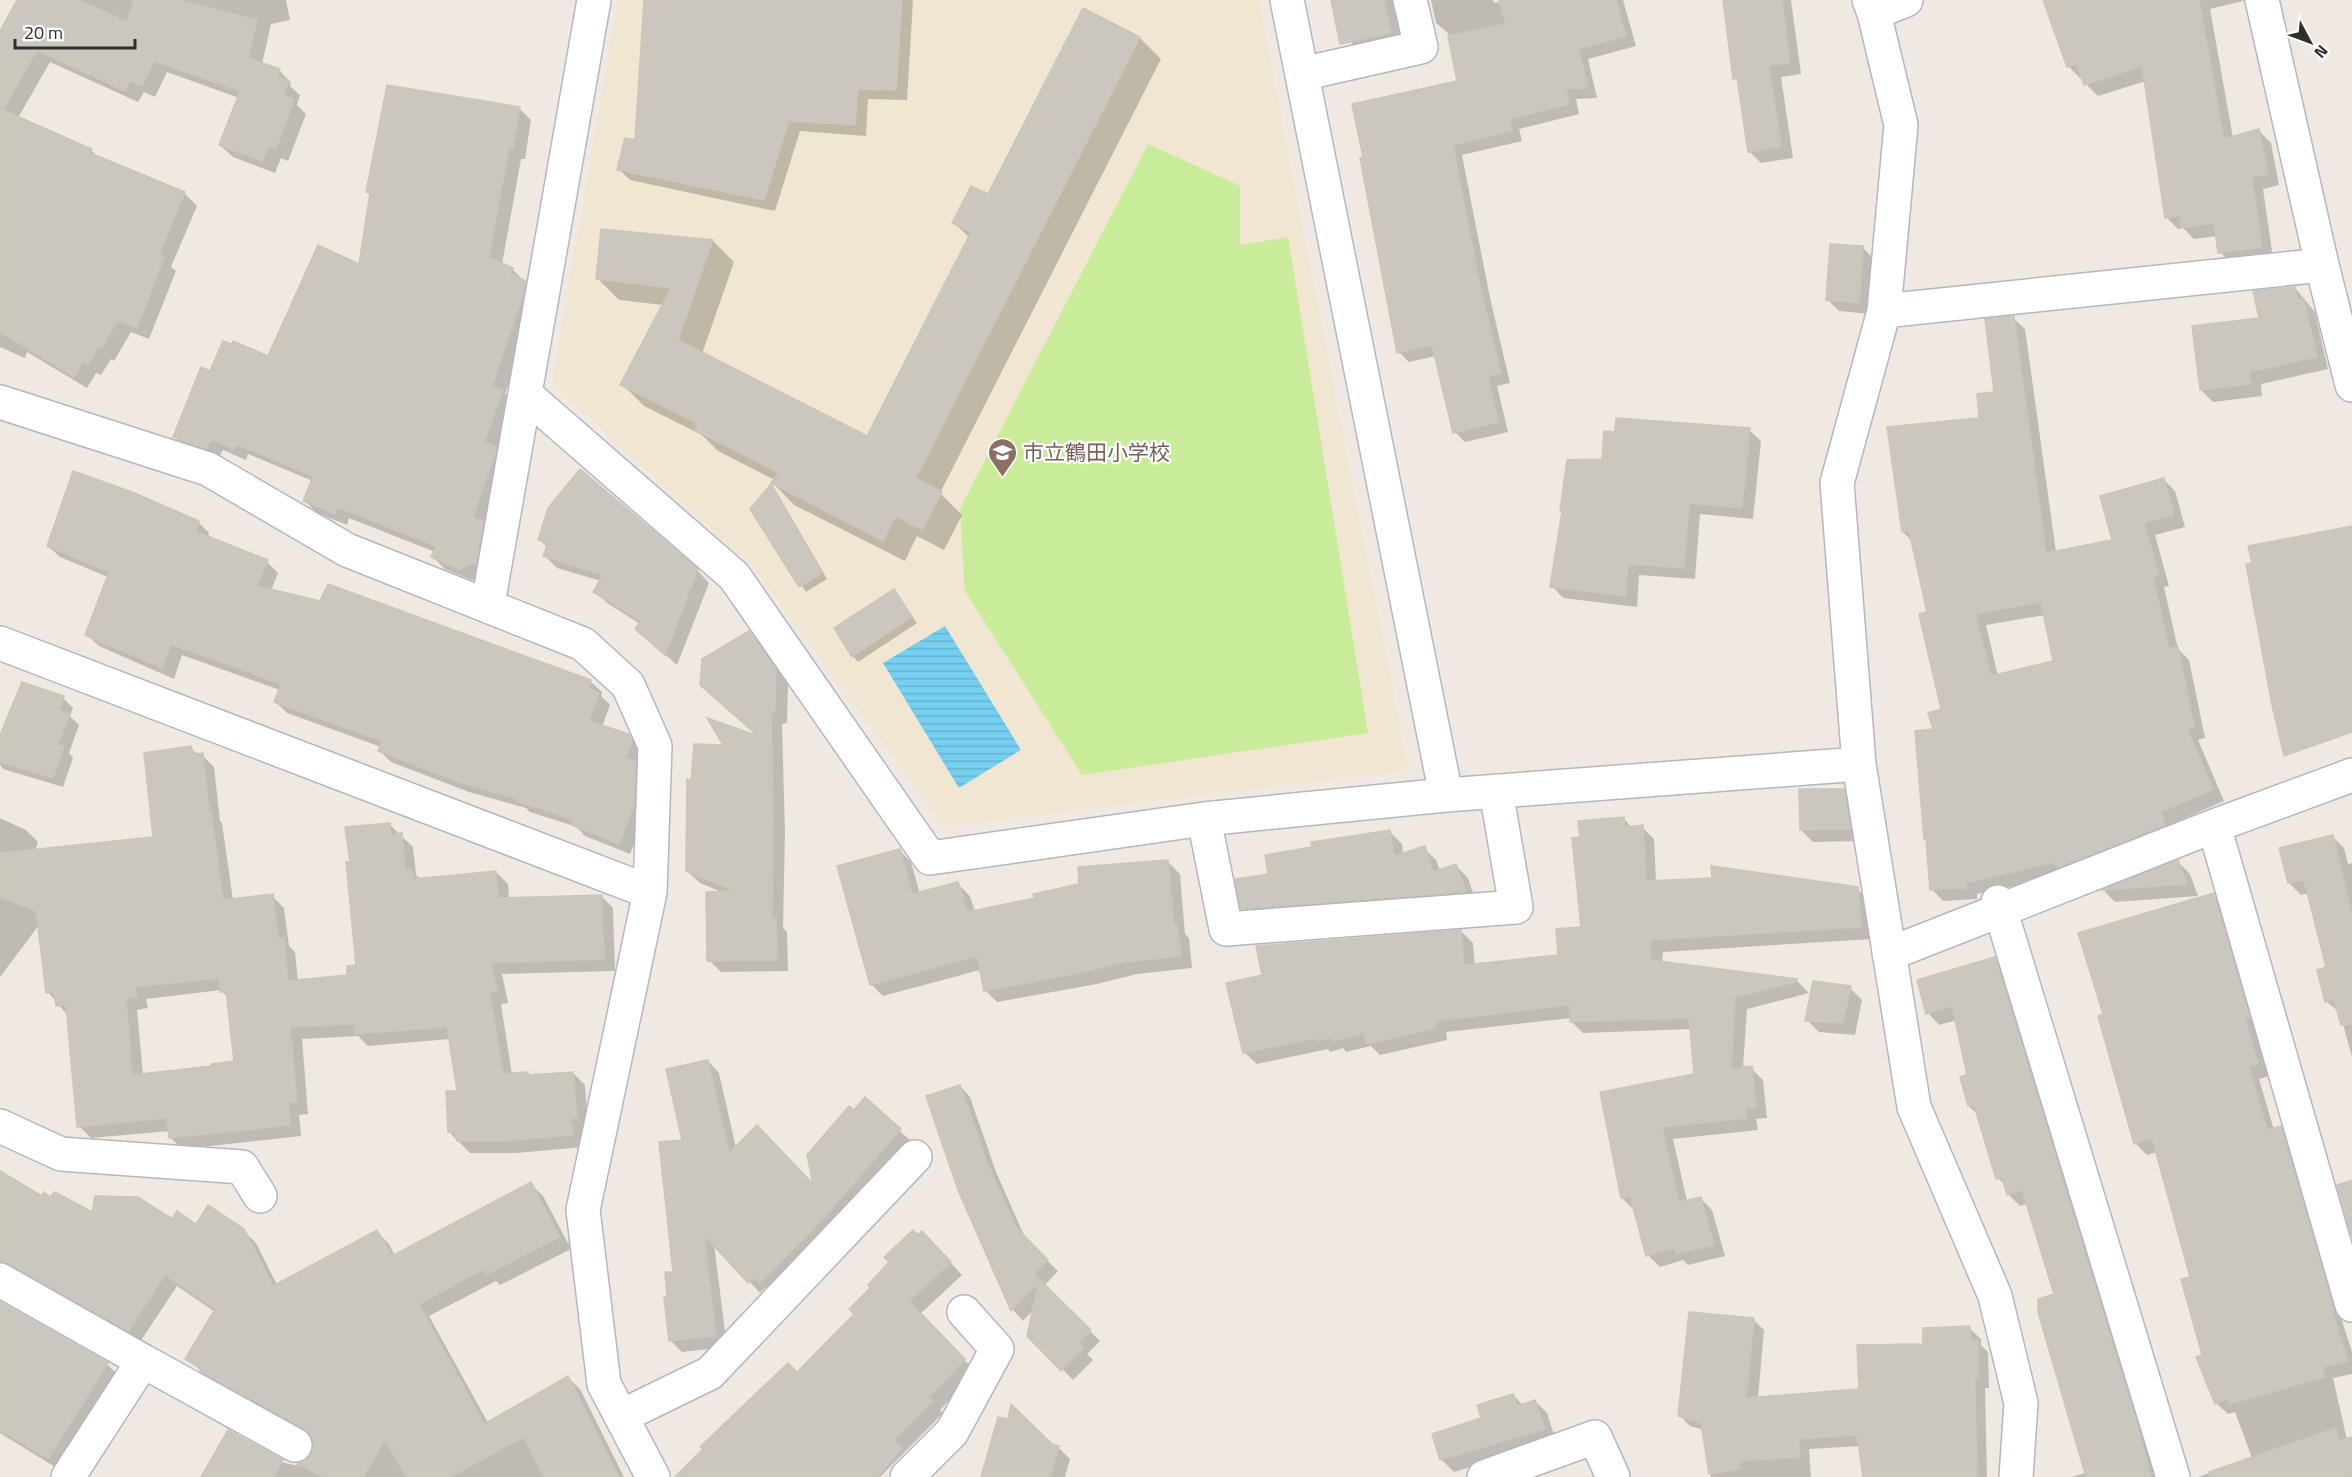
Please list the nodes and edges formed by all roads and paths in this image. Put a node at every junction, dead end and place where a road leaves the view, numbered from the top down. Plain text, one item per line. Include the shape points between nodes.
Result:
1 (594, 0) edge
2 (1287, 0) edge
3 (1410, 0) edge
4 (1906, 0) edge
5 (2262, 0) edge
6 (1871, 6) edge
7 (1302, 74) junction
8 (2322, 265) junction
9 (2343, 307) edge
10 (1884, 311) junction
11 (2352, 385) edge
12 (525, 394) junction
13 (0, 402) edge
14 (488, 604) junction
15 (0, 643) edge
16 (1859, 764) junction
17 (2352, 775) edge
18 (1496, 791) junction
19 (1446, 795) junction
20 (1203, 819) junction
21 (2214, 826) junction
22 (650, 892) junction
23 (1999, 906) junction
24 (1889, 954) junction
25 (0, 1126) edge
26 (915, 1157) dead end
27 (260, 1196) dead end
28 (0, 1280) edge
29 (2352, 1305) edge
30 (964, 1312) dead end
31 (143, 1361) junction
32 (622, 1416) junction
33 (295, 1445) dead end
34 (68, 1477) edge
35 (653, 1477) edge
36 (907, 1477) edge
37 (1484, 1477) edge
38 (1613, 1477) edge
39 (2016, 1477) edge
40 (2173, 1477) edge

1 - 12 street
2 - 7 street
3 - 7 street via 1421,47
4 - 6 street
5 - 8 street
6 - 10 street via 1901,125
7 - 19 street
8 - 9 street
8 - 10 street
9 - 11 street
10 - 16 street via 1837,483
12 - 14 street
12 - 20 street via 734,576 930,858
13 - 14 street via 208,469 347,550
14 - 22 street via 583,644 628,685 655,746
15 - 22 street
16 - 18 street
16 - 24 street
17 - 21 street
18 - 19 street
18 - 20 street via 1516,907 1226,928
19 - 20 street
21 - 23 street
21 - 29 street
22 - 32 street via 583,1210 604,1384
23 - 24 street
23 - 40 street
24 - 39 street via 1914,1107 1995,1296 2021,1403
25 - 27 street via 61,1154 242,1167
26 - 32 street via 710,1373
28 - 31 street
30 - 36 street via 997,1348 952,1432
31 - 33 street
31 - 34 street
32 - 35 street
37 - 38 street via 1595,1437

